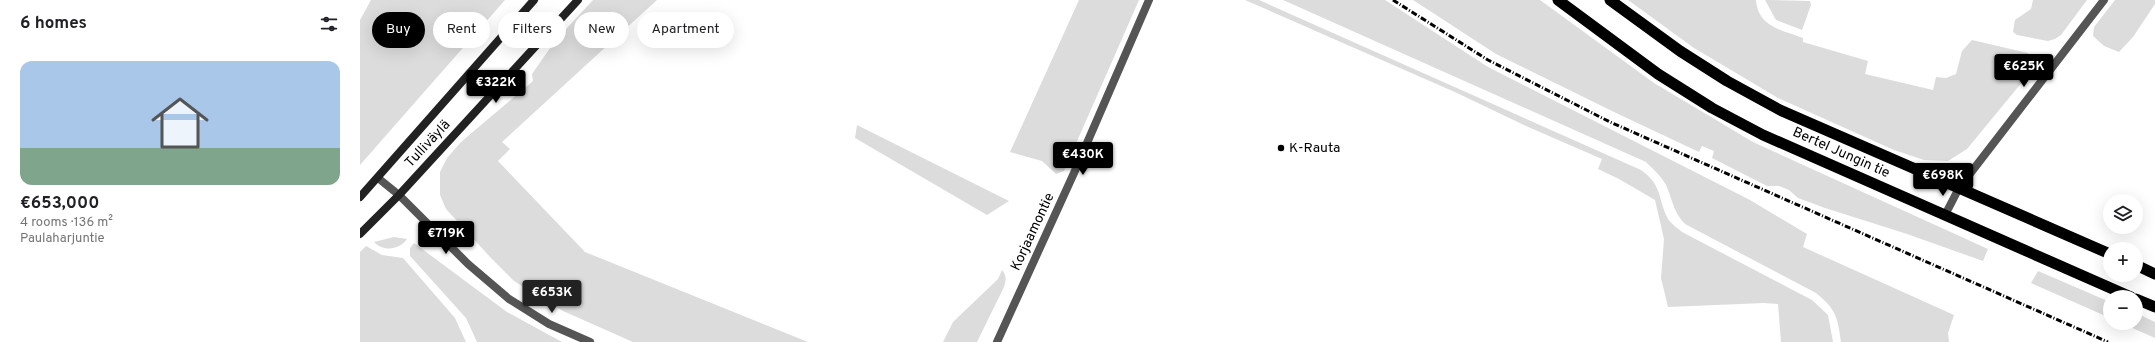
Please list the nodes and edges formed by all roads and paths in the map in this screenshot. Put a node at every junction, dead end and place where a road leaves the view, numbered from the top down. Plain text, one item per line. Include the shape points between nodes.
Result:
1 (534, 0) edge
2 (578, 0) edge
3 (1149, 0) edge
4 (1558, 0) edge
5 (1610, 0) edge
6 (2104, 0) edge
7 (378, 178) junction
8 (1959, 188) junction
9 (399, 195) junction
10 (360, 197) edge
11 (1944, 215) junction
12 (360, 234) edge
13 (2103, 251) edge
14 (2143, 269) edge
15 (2155, 274) edge
16 (2115, 290) edge
17 (2143, 302) edge
18 (2155, 307) edge
19 (590, 342) edge
20 (997, 342) edge

1 - 7 main road, Tulliväylä
2 - 9 main road, Tulliväylä
3 - 20 street, Korjaamontie
4 - 11 highway, Bertel Jungin tie via 1658,74 1712,108 1763,135
5 - 8 highway, Bertel Jungin tie via 1727,82 1780,110
6 - 8 street
7 - 9 street
7 - 10 main road, Tulliväylä
8 - 11 street
8 - 13 highway, Bertel Jungin tie
9 - 12 main road, Tulliväylä
9 - 19 street via 468,264 509,299 549,324
11 - 16 highway, Bertel Jungin tie
14 - 15 highway
17 - 18 highway

